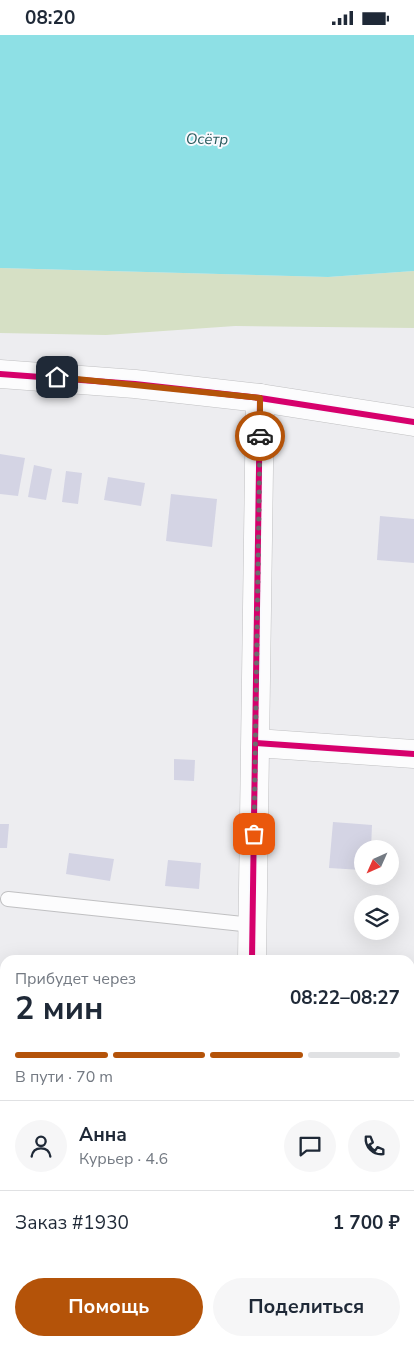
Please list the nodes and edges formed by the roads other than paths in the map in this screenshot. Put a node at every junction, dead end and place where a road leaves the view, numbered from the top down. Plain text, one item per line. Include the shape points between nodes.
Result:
1 (0, 374) edge
2 (260, 398) junction
3 (414, 422) edge
4 (256, 743) junction
5 (414, 754) edge
6 (8, 899) dead end
7 (252, 925) junction
8 (252, 955) edge

1 - 2 street via 125,383
2 - 3 street
2 - 4 street
4 - 5 street
4 - 7 street
6 - 7 lane
7 - 8 street

